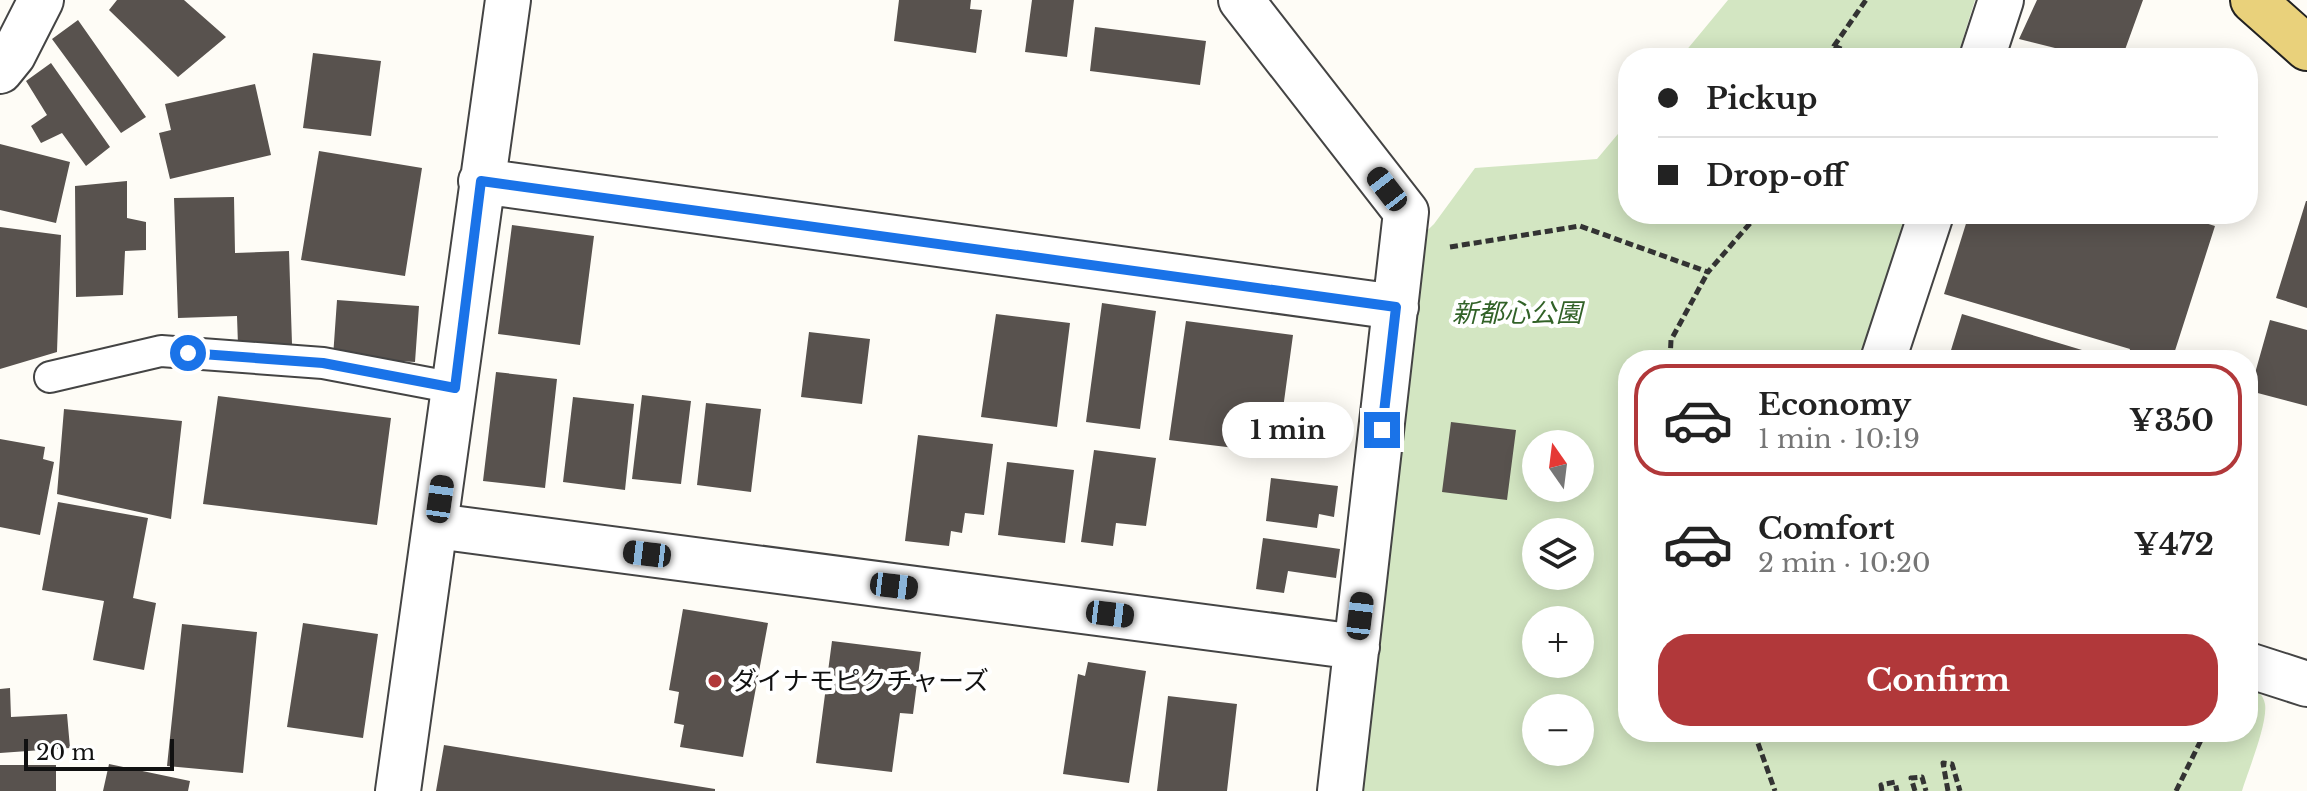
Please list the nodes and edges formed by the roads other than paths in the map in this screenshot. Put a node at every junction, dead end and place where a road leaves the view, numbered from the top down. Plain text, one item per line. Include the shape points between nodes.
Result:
1 (41, 0) edge
2 (508, 0) edge
3 (1241, 0) edge
4 (2001, 0) edge
5 (2253, 0) edge
6 (1985, 48) edge
7 (2307, 48) edge
8 (0, 71) edge
9 (481, 181) junction
10 (1928, 224) edge
11 (1396, 307) junction
12 (1886, 350) edge
13 (50, 377) dead end
14 (455, 388) junction
15 (436, 526) junction
16 (1357, 647) junction
17 (2258, 668) edge
18 (2307, 684) edge
19 (398, 791) edge
20 (1340, 791) edge

1 - 8 street
2 - 9 street
3 - 11 street via 1406,212
4 - 6 street
5 - 7 main road
9 - 11 street
9 - 14 street
10 - 12 street
11 - 16 street
13 - 14 lane via 161,351 323,363
14 - 15 street
15 - 16 street
15 - 19 street
16 - 20 street
17 - 18 street

